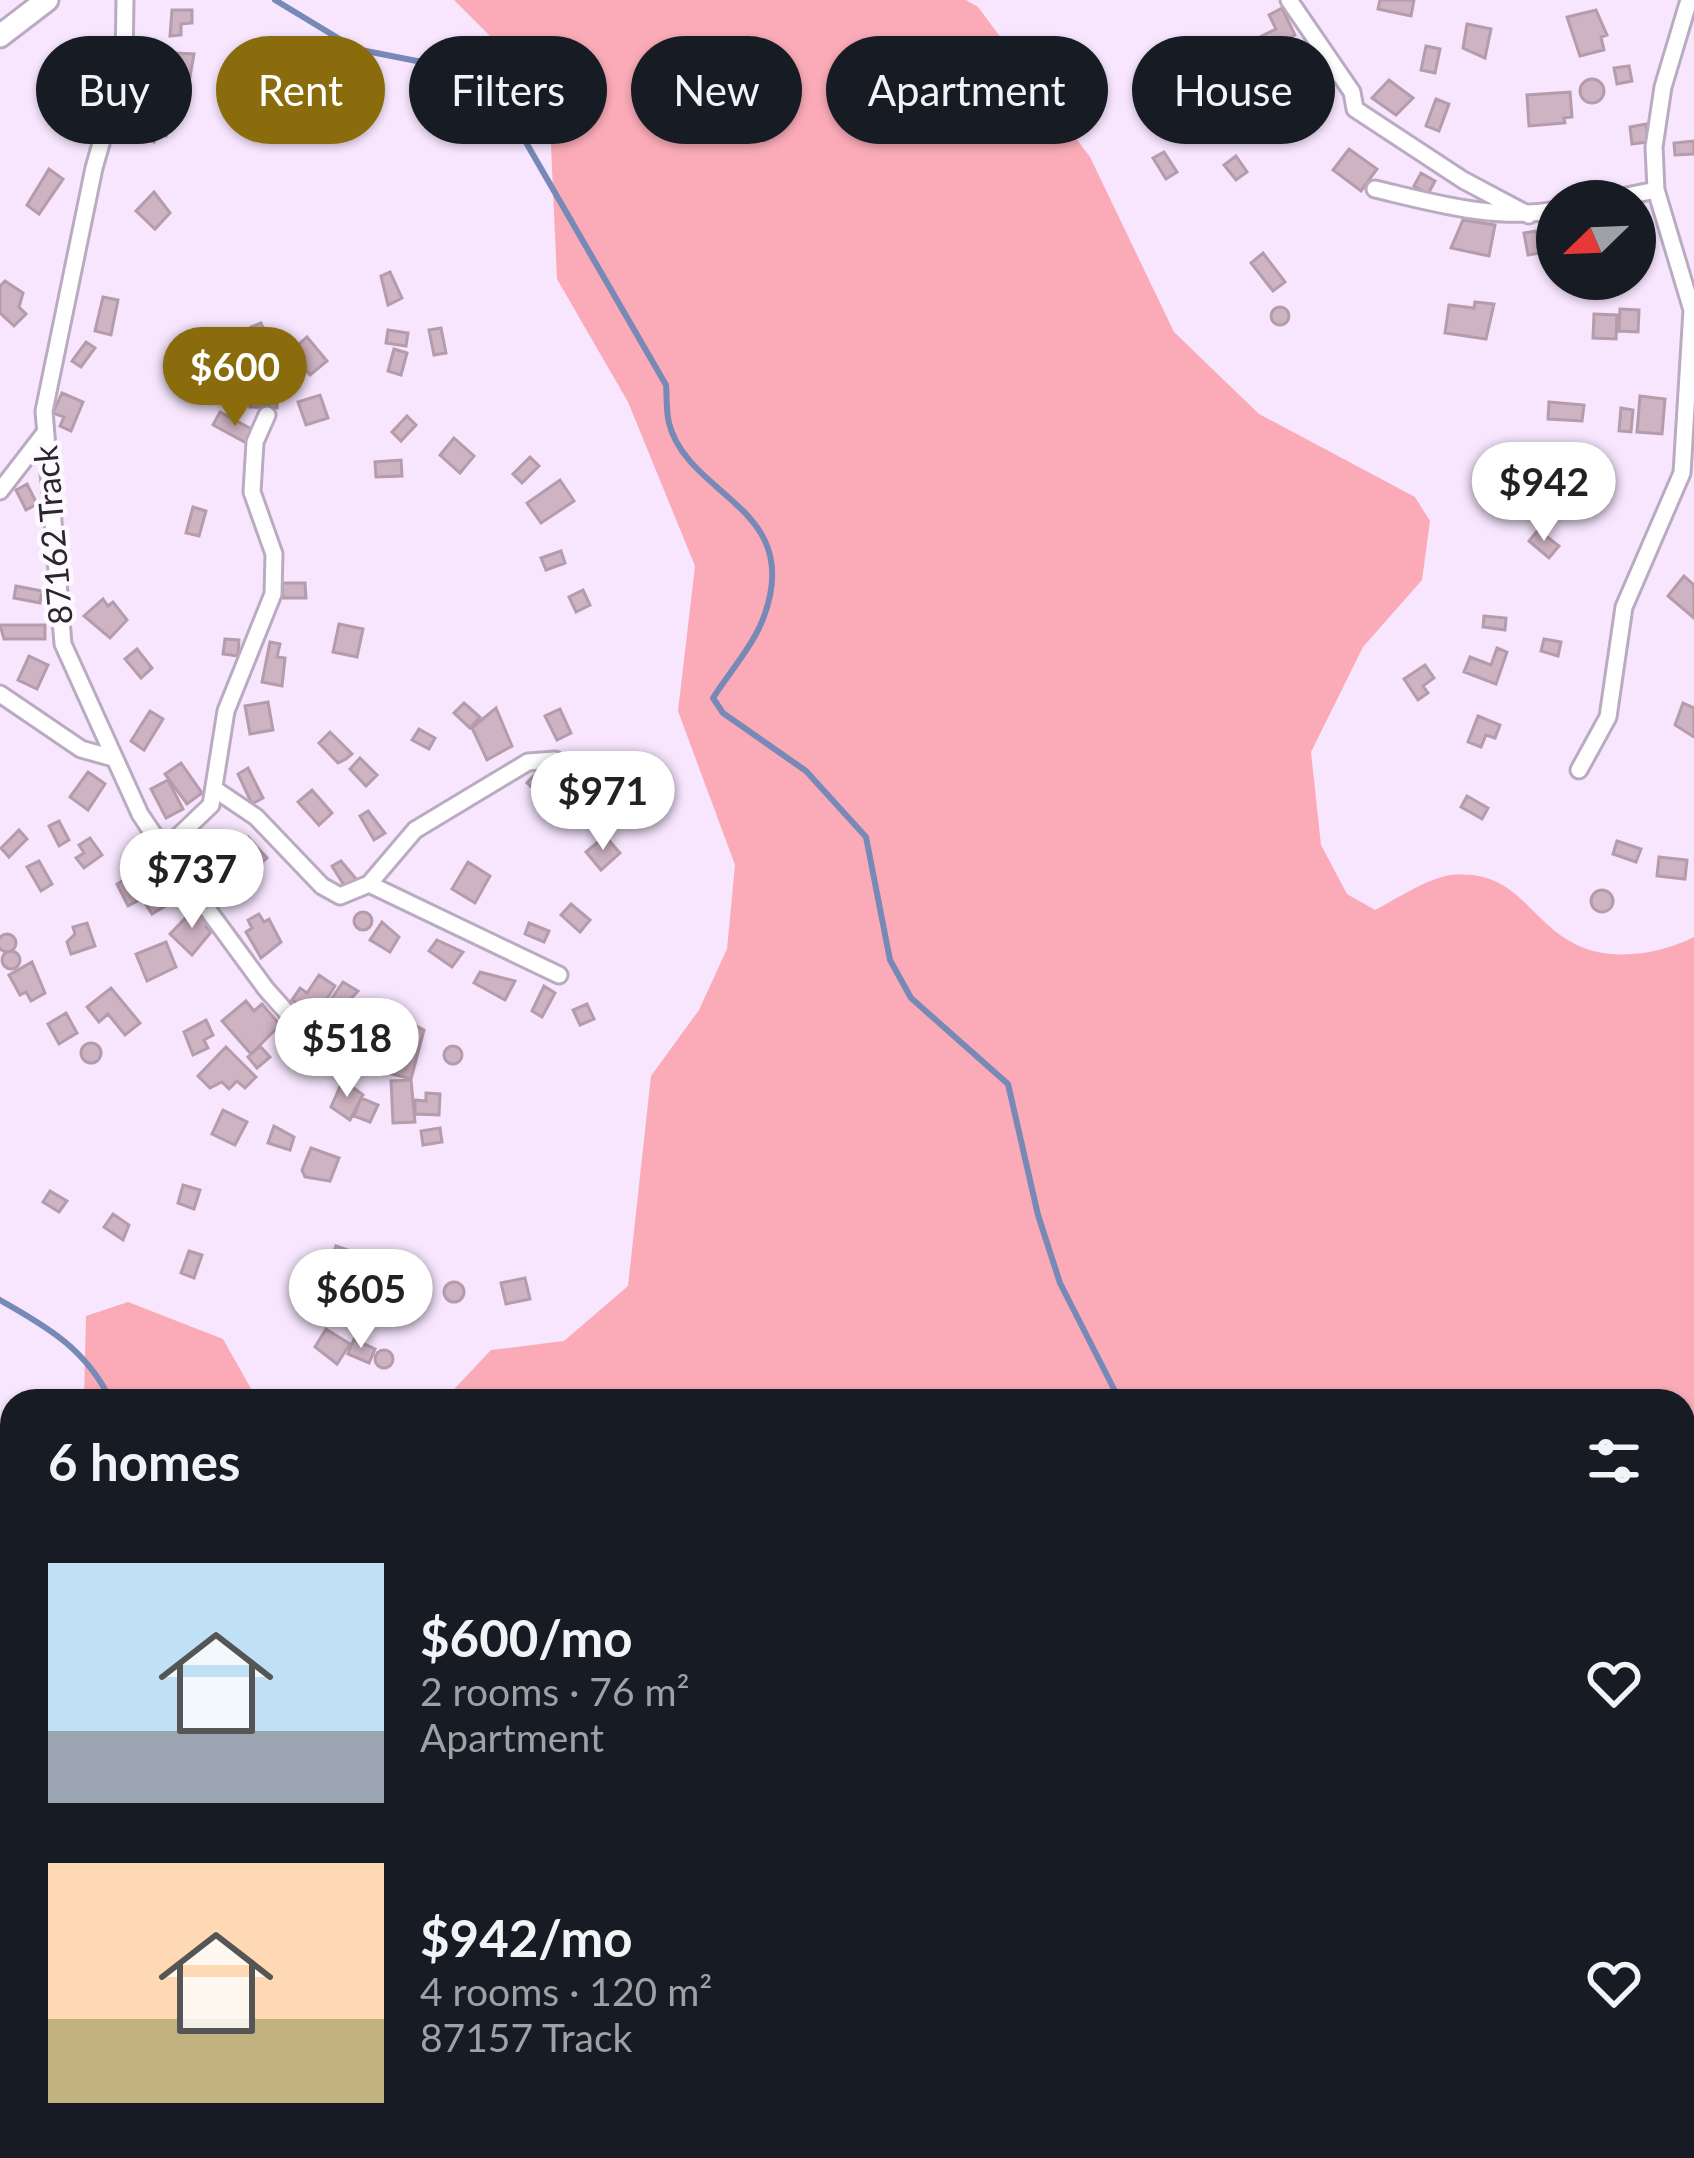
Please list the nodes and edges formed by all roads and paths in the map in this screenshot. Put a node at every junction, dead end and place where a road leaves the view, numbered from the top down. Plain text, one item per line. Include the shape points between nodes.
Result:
1 (47, 0) edge
2 (125, 0) edge
3 (1289, 0) edge
4 (1688, 0) edge
5 (0, 36) edge
6 (1656, 180) edge
7 (1375, 189) dead end
8 (1656, 190) edge
9 (1536, 213) edge
10 (1529, 214) junction
11 (267, 415) dead end
12 (44, 434) junction
13 (0, 490) edge
14 (0, 694) edge
15 (113, 758) junction
16 (1580, 770) dead end
17 (599, 784) dead end
18 (216, 790) junction
19 (164, 850) junction
20 (369, 884) junction
21 (559, 975) dead end
22 (344, 1059) dead end

1 - 5 main road
2 - 12 street, 87162 Track via 124,63 54,352
3 - 10 street via 1352,92 1355,109
4 - 6 street via 1663,87
7 - 10 street
8 - 16 street via 1692,310 1682,473 1624,607 1608,717
9 - 10 street
11 - 18 street via 255,442 252,492 274,554 273,594 229,701
12 - 13 street
12 - 15 street, 87162 Track via 63,644
14 - 15 street via 81,748
15 - 19 street, 87162 Track
17 - 20 street via 555,760 528,762 415,830
18 - 19 street via 205,814
18 - 20 street via 284,842 332,893
19 - 22 street, 87162 Track via 266,989
20 - 21 street

